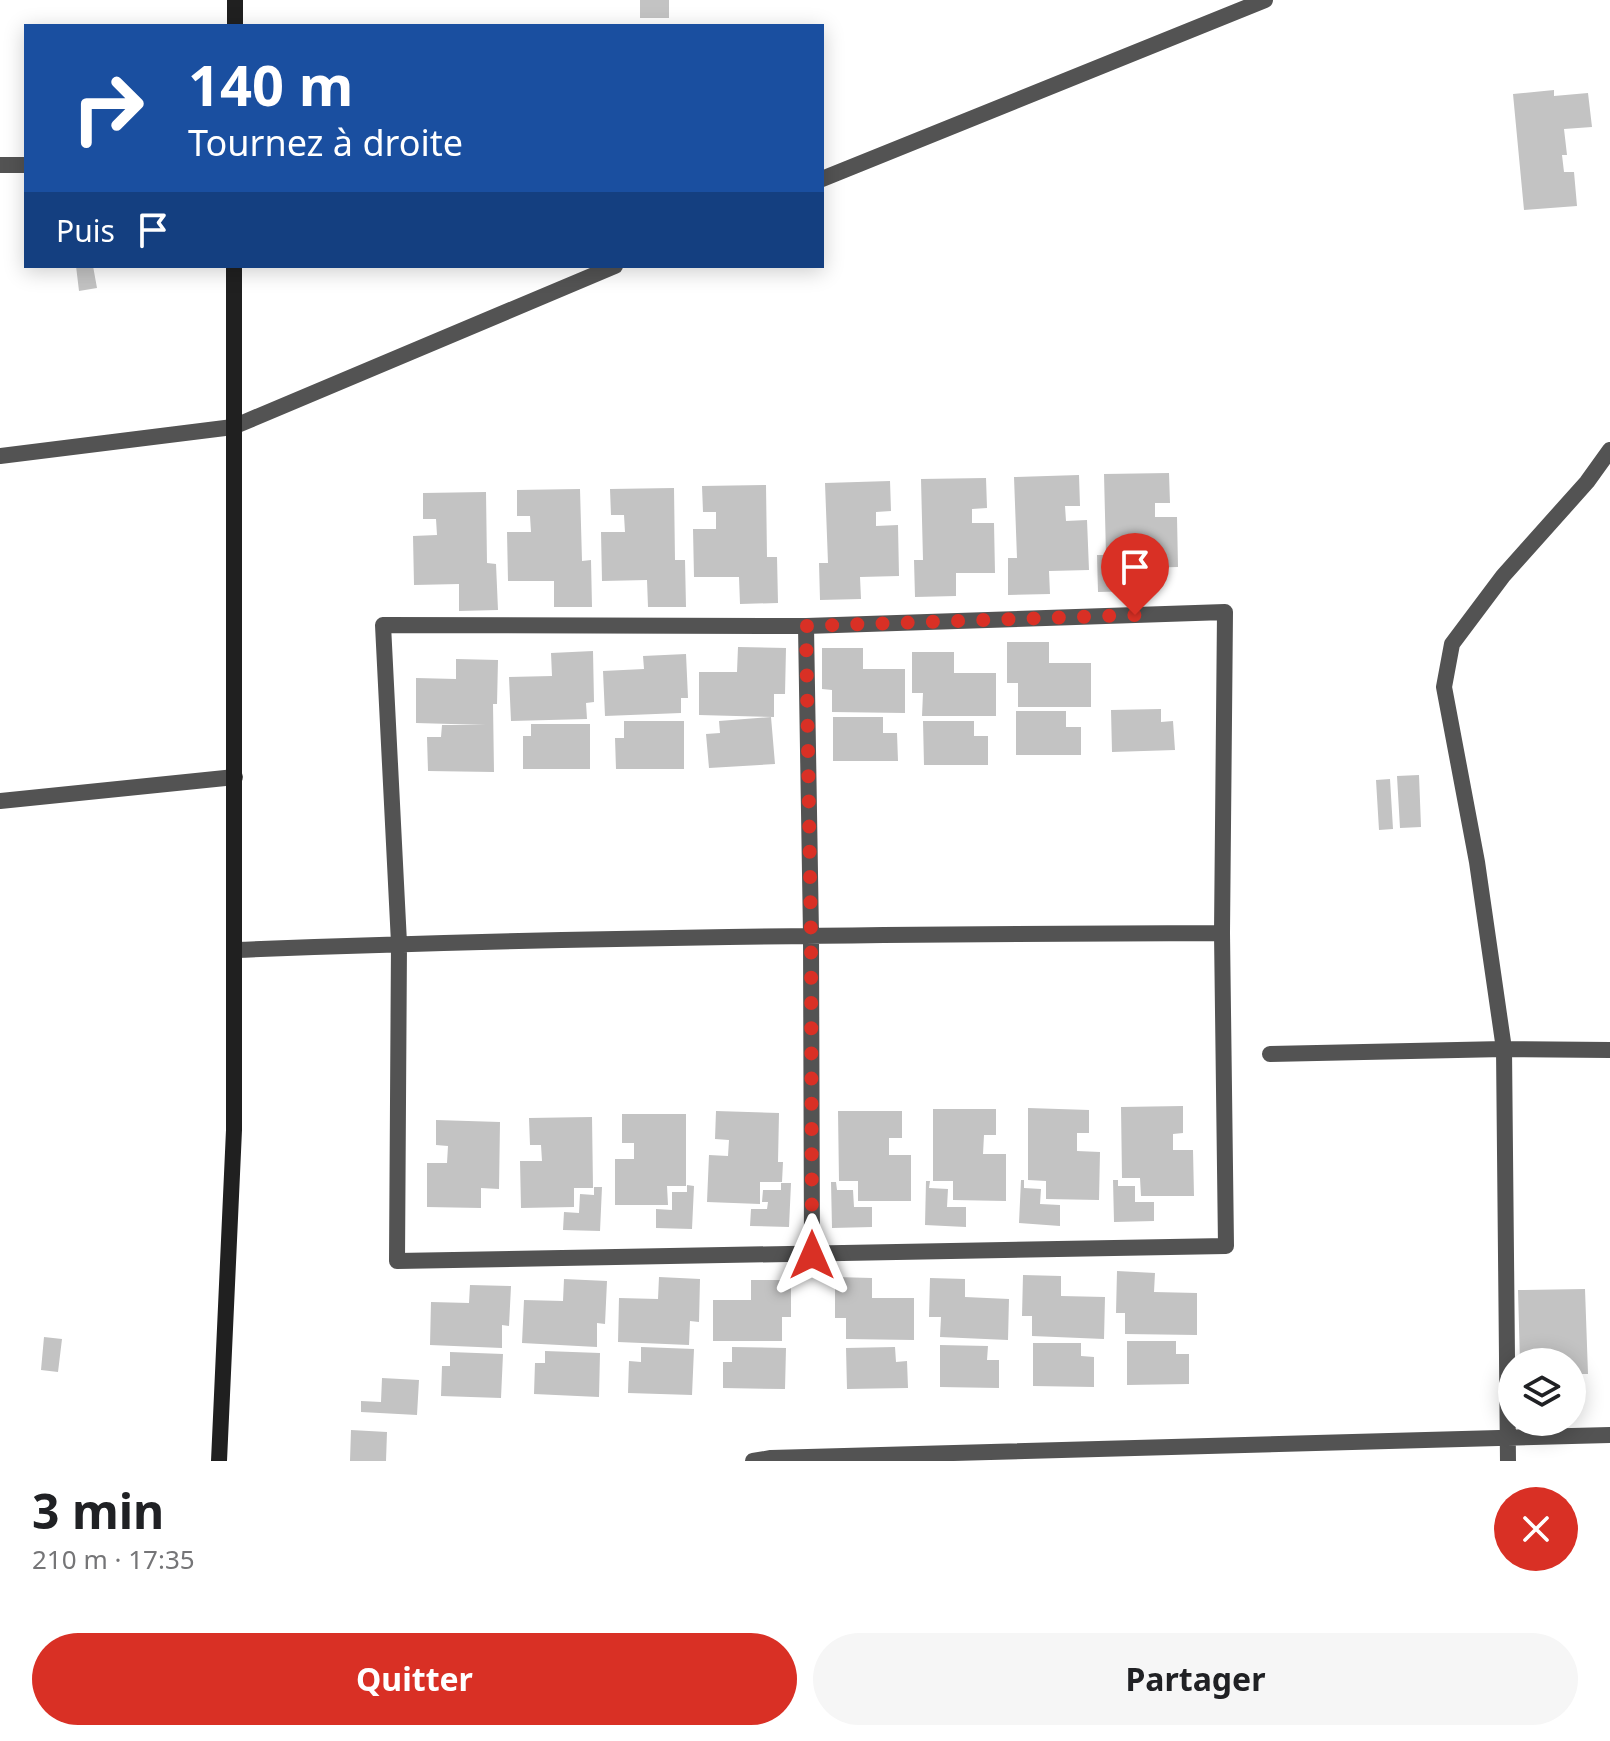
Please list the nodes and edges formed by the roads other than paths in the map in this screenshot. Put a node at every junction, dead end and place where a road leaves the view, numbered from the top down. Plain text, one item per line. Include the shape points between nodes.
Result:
1 (235, 0) edge
2 (1265, 0) edge
3 (235, 24) edge
4 (0, 165) edge
5 (24, 165) edge
6 (824, 178) edge
7 (234, 268) edge
8 (610, 268) edge
9 (233, 427) junction
10 (1610, 450) edge
11 (0, 456) edge
12 (806, 626) junction
13 (235, 777) junction
14 (0, 801) edge
15 (1222, 933) junction
16 (811, 935) junction
17 (399, 943) junction
18 (235, 950) junction
19 (1504, 1049) junction
20 (1610, 1050) edge
21 (1270, 1054) dead end
22 (812, 1255) junction
23 (1610, 1435) edge
24 (1508, 1437) junction
25 (219, 1461) edge
26 (753, 1461) edge
27 (1508, 1461) edge

1 - 3 main road
2 - 6 street
4 - 5 street
7 - 9 main road
8 - 9 street
9 - 11 street
9 - 13 main road
10 - 19 street via 1452,644 1444,687
12 - 15 street via 1225,612
12 - 16 street
12 - 17 street via 383,625
13 - 14 street
13 - 18 main road
15 - 16 street
15 - 22 street via 1226,1246
16 - 17 street
16 - 22 street
17 - 18 street
17 - 22 street via 397,1261
18 - 25 main road via 234,1130
19 - 20 street
19 - 21 street
19 - 24 street
23 - 24 street
24 - 26 street
24 - 27 street

